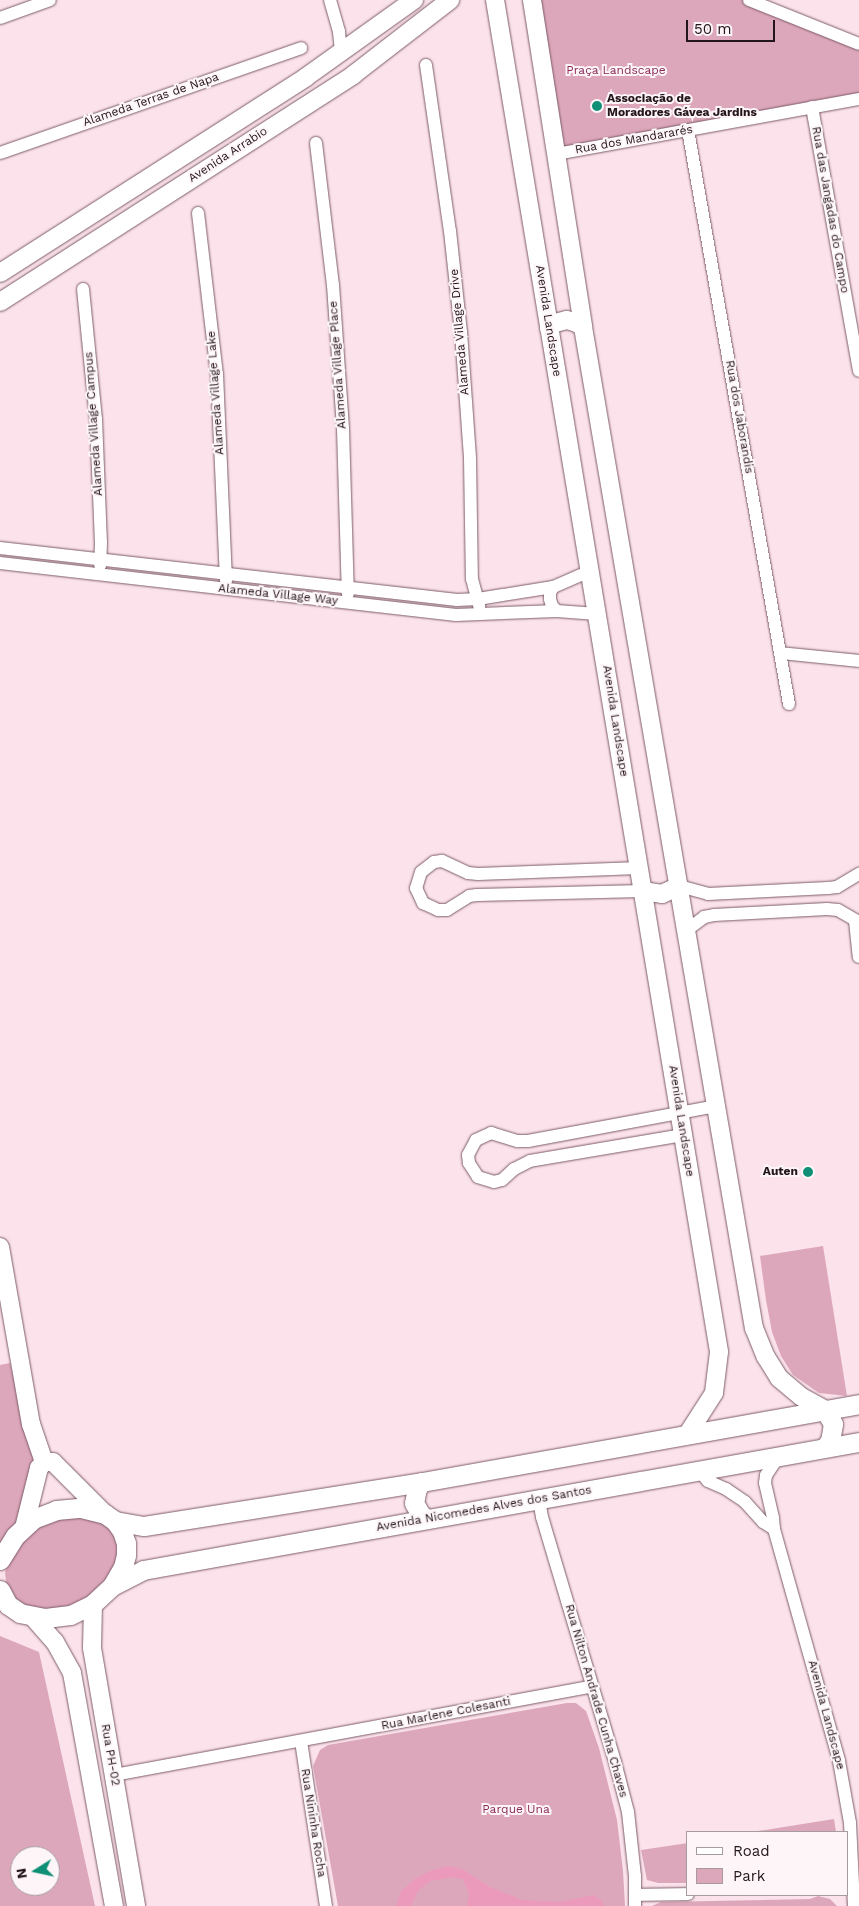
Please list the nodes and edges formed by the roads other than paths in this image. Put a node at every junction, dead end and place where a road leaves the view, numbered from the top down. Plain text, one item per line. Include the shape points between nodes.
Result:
1 (50, 0) edge
2 (330, 0) edge
3 (414, 0) edge
4 (450, 0) edge
5 (495, 0) edge
6 (532, 0) edge
7 (749, 0) edge
8 (0, 18) edge
9 (859, 44) edge
10 (301, 48) dead end
11 (342, 52) junction
12 (426, 65) dead end
13 (353, 75) junction
14 (859, 98) edge
15 (812, 107) junction
16 (688, 130) junction
17 (316, 143) dead end
18 (0, 153) edge
19 (556, 154) junction
20 (198, 213) dead end
21 (43, 246) junction
22 (54, 266) junction
23 (0, 273) edge
24 (83, 289) dead end
25 (0, 302) edge
26 (583, 327) junction
27 (550, 328) junction
28 (859, 371) edge
29 (0, 548) edge
30 (100, 559) junction
31 (0, 564) edge
32 (590, 571) junction
33 (226, 573) junction
34 (100, 575) junction
35 (348, 587) junction
36 (553, 587) junction
37 (226, 589) junction
38 (478, 599) junction
39 (348, 603) junction
40 (558, 610) junction
41 (597, 614) junction
42 (480, 615) junction
43 (780, 653) junction
44 (859, 661) edge
45 (789, 704) dead end
46 (639, 868) junction
47 (574, 870) junction
48 (859, 874) edge
49 (679, 886) junction
50 (643, 891) junction
51 (763, 892) junction
52 (574, 893) junction
53 (764, 912) junction
54 (857, 921) edge
55 (687, 930) junction
56 (859, 957) edge
57 (716, 1106) junction
58 (680, 1111) junction
59 (619, 1123) junction
60 (683, 1134) junction
61 (624, 1145) junction
62 (0, 1247) edge
63 (859, 1404) edge
64 (825, 1410) junction
65 (686, 1434) junction
66 (859, 1442) edge
67 (825, 1447) junction
68 (779, 1456) junction
69 (44, 1462) junction
70 (699, 1470) junction
71 (422, 1482) junction
72 (539, 1500) junction
73 (110, 1517) junction
74 (427, 1520) junction
75 (24, 1528) junction
76 (774, 1529) junction
77 (2, 1553) edge
78 (112, 1586) junction
79 (3, 1600) edge
80 (93, 1604) junction
81 (33, 1617) junction
82 (592, 1686) junction
83 (300, 1741) junction
84 (114, 1775) junction
85 (851, 1889) edge
86 (686, 1894) edge
87 (636, 1901) edge
88 (114, 1906) edge
89 (136, 1906) edge
90 (326, 1906) edge
91 (854, 1906) edge

1 - 8 street
2 - 11 street via 340,32
3 - 11 street, Avenida Arrabio
4 - 13 street, Avenida Arrabio
5 - 27 street, Avenida Landscape
6 - 19 street
7 - 9 street
10 - 18 street, Alameda Terras de Napa
11 - 13 street
11 - 21 street, Avenida Arrabio
12 - 38 street, Alameda Village Drive via 460,323 470,458 472,579
13 - 22 street, Avenida Arrabio
14 - 15 street, Rua dos Mandararés
15 - 16 street, Rua dos Mandararés
15 - 28 street, Rua das Jangadas do Campo
16 - 19 street, Rua dos Mandararés
16 - 43 street, Rua dos Jaborandis
17 - 35 street, Alameda Village Place via 333,285 343,429
19 - 26 street
20 - 33 street, Alameda Village Lake via 217,374
21 - 22 street
21 - 23 street, Avenida Arrabio
22 - 25 street, Avenida Arrabio
24 - 30 street, Alameda Village Campus via 96,419
26 - 27 street via 566,320
26 - 49 street
27 - 32 street, Avenida Landscape
29 - 30 street, Alameda Village Way
30 - 33 street, Alameda Village Way
30 - 34 street, Alameda Village Campus
31 - 34 street, Alameda Village Way
32 - 36 street, Alameda Village Way
32 - 41 street, Avenida Landscape
33 - 35 street, Alameda Village Way
33 - 37 street, Alameda Village Lake
34 - 37 street, Alameda Village Way
35 - 38 street, Alameda Village Way via 457,600
35 - 39 street, Alameda Village Place
36 - 38 street, Alameda Village Way
36 - 40 street via 550,600
37 - 39 street, Alameda Village Way
38 - 42 street, Alameda Village Drive
39 - 42 street, Alameda Village Way via 456,616
40 - 41 street, Alameda Village Way
40 - 42 street, Alameda Village Way
41 - 46 street, Avenida Landscape
43 - 44 street
43 - 45 street, Rua dos Jaborandis
46 - 47 street
46 - 50 street, Avenida Landscape
47 - 52 street
47 - 52 street via 478,874 442,861 434,862 420,872 416,888 424,903 438,910 455,906 469,896
48 - 51 street via 837,888
49 - 50 street via 662,894
49 - 51 street via 708,894
49 - 55 street
50 - 52 street
50 - 58 street, Avenida Landscape
51 - 53 street
53 - 54 street via 827,909 847,914
53 - 55 street via 704,917
54 - 56 street
55 - 57 street
57 - 58 street
57 - 64 street via 754,1328 778,1378
58 - 59 street
58 - 60 street, Avenida Landscape
59 - 61 street
59 - 61 street via 528,1141 508,1139 499,1134 482,1135 471,1146 469,1163 478,1177 494,1182 509,1176 522,1164
60 - 61 street
60 - 65 street, Avenida Landscape via 720,1352 714,1393
62 - 69 street via 31,1424
63 - 64 main road
64 - 65 main road
64 - 67 main road via 833,1424 830,1441
65 - 71 main road
66 - 67 main road, Avenida Nicomedes Alves dos Santos
67 - 68 main road, Avenida Nicomedes Alves dos Santos
68 - 70 main road, Avenida Nicomedes Alves dos Santos
68 - 76 street, Avenida Landscape via 766,1475 765,1483
69 - 73 street via 53,1462
69 - 75 street via 39,1468
70 - 72 main road, Avenida Nicomedes Alves dos Santos
70 - 76 street via 708,1481 745,1502
71 - 73 main road via 144,1526
71 - 74 main road via 417,1488 414,1503
72 - 74 main road, Avenida Nicomedes Alves dos Santos
72 - 82 street, Rua Nilton Andrade Cunha Chaves
73 - 75 main road via 81,1508 56,1510 33,1519
73 - 78 main road via 122,1531 126,1542 126,1555
74 - 78 main road, Avenida Nicomedes Alves dos Santos via 142,1570
75 - 77 main road
76 - 85 street, Avenida Landscape via 839,1761 850,1823
78 - 80 main road
79 - 81 main road via 20,1613
80 - 81 main road via 70,1615
80 - 84 street, Rua PH-02 via 92,1648
81 - 88 street, Rua PH-02 via 55,1642 72,1674
82 - 83 street, Rua Marlene Colesanti
82 - 87 street, Rua Nilton Andrade Cunha Chaves via 628,1812
83 - 84 street, Rua Marlene Colesanti
83 - 90 street, Rua Nininha Rocha
84 - 89 street, Rua PH-02
85 - 91 street, Avenida Landscape
86 - 87 street

